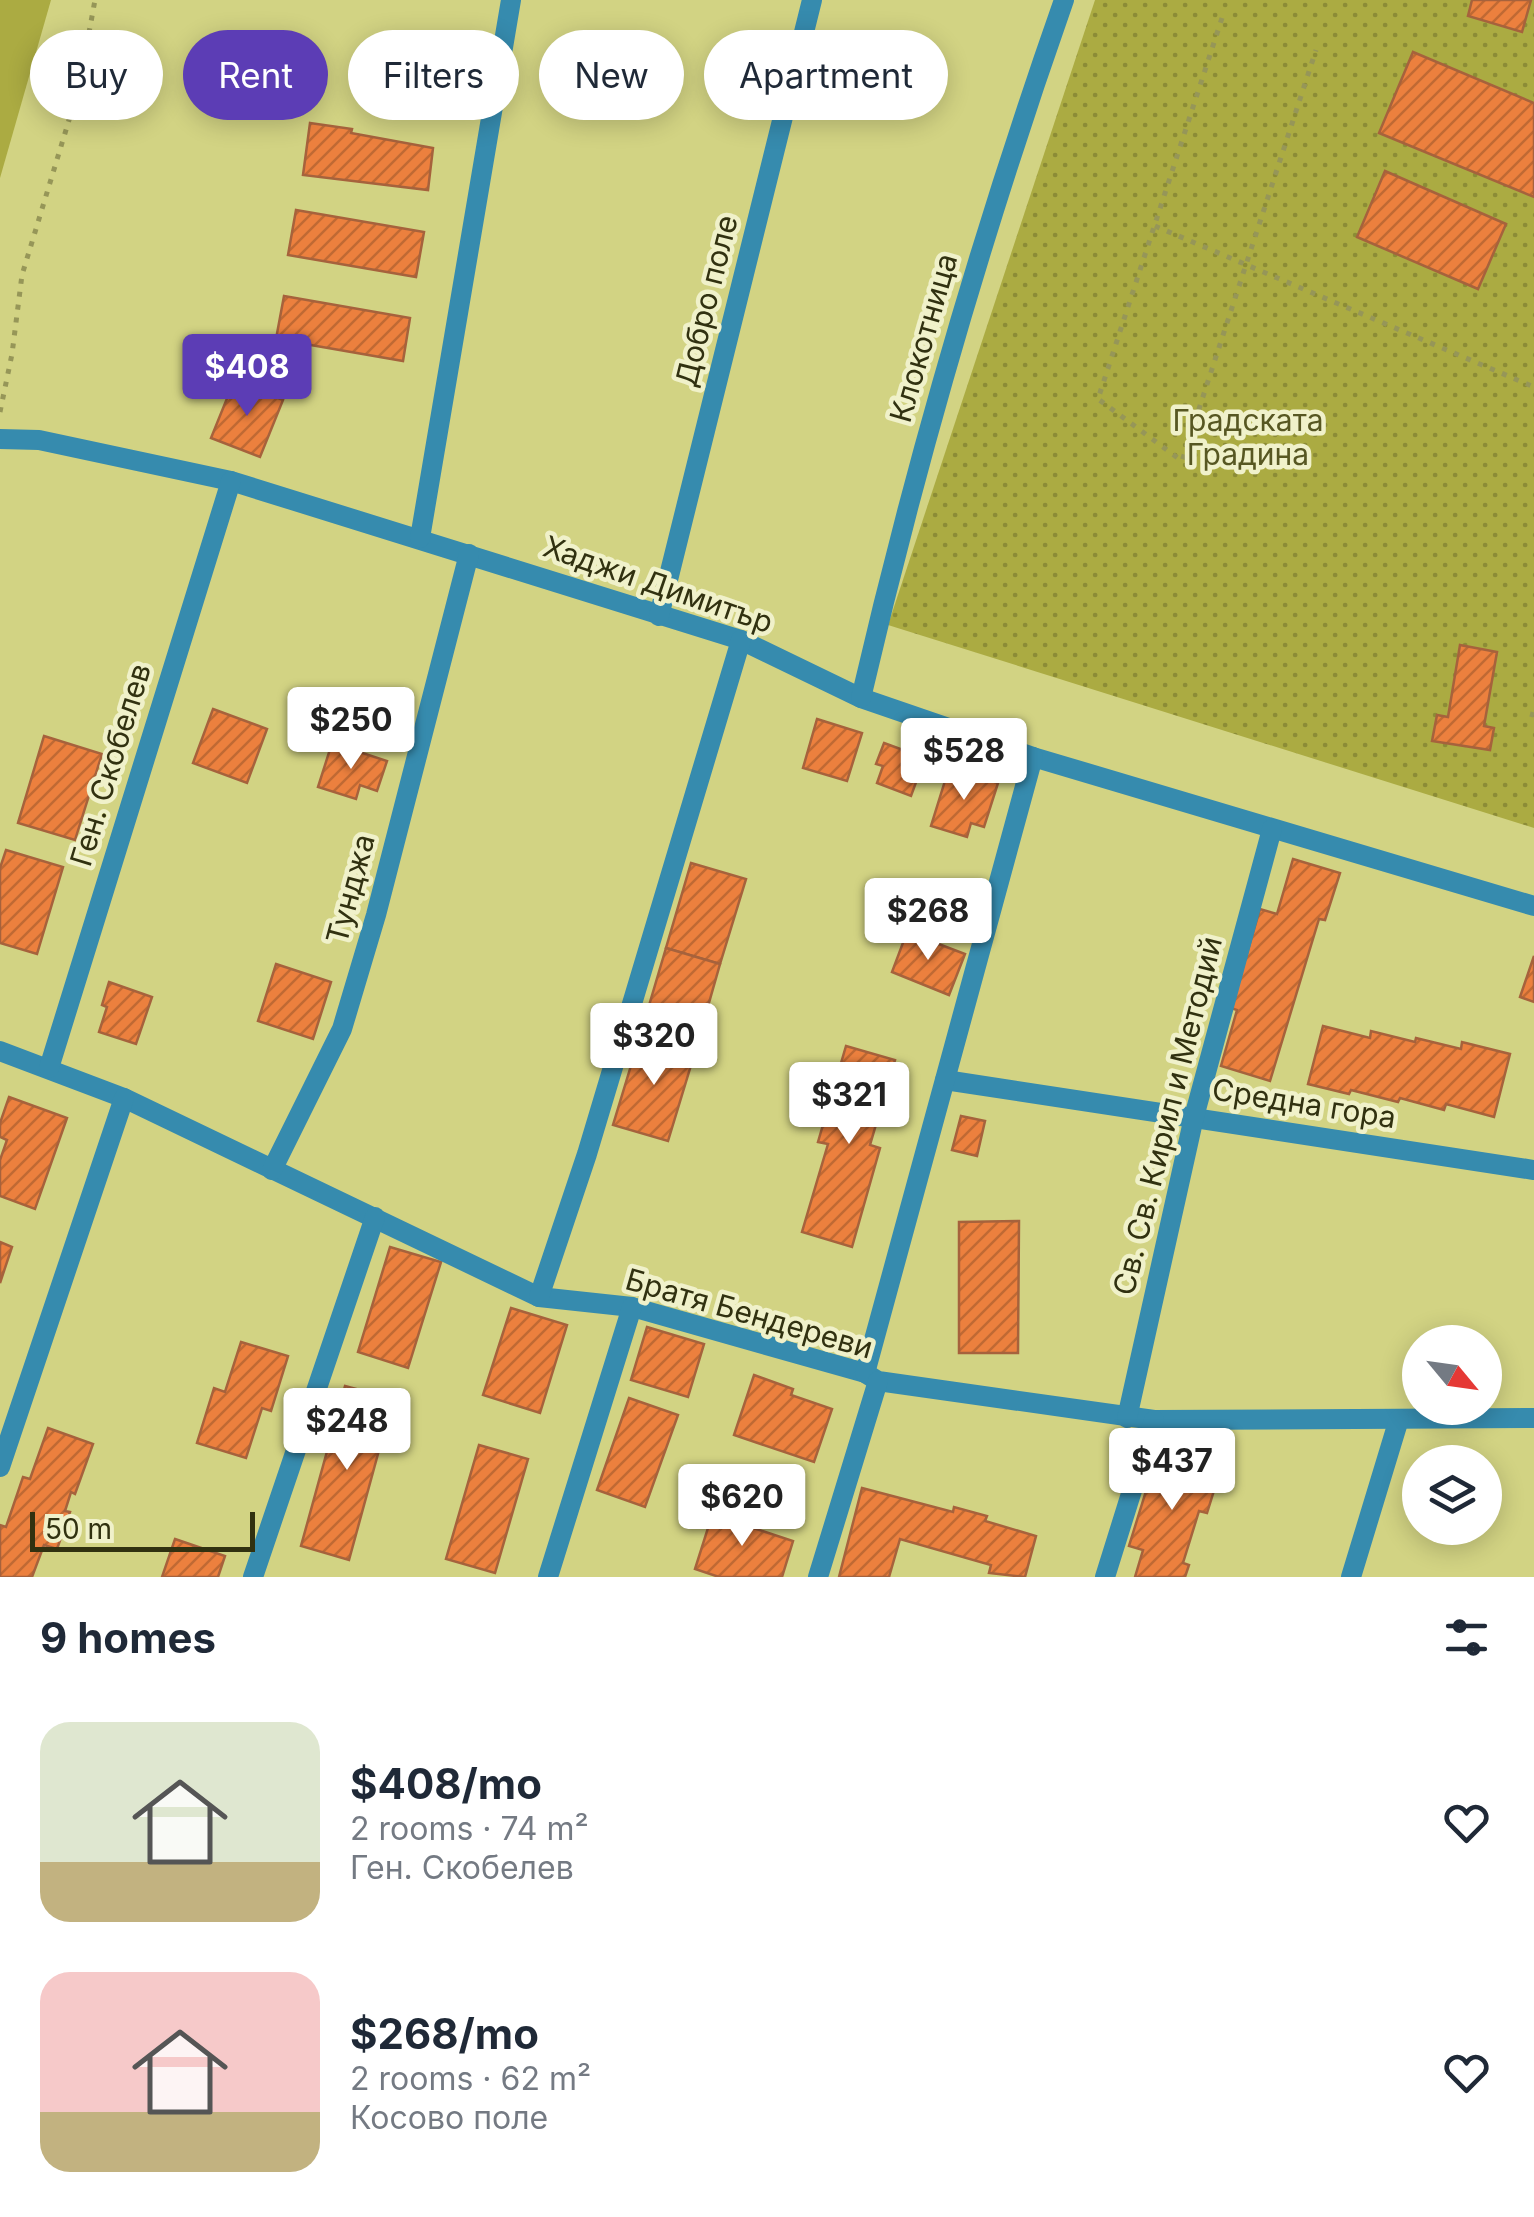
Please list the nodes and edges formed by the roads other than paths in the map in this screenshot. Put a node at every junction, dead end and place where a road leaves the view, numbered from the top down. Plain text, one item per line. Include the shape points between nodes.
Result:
1 (511, 0) edge
2 (812, 0) edge
3 (1064, 0) edge
4 (0, 439) edge
5 (231, 480) junction
6 (420, 538) junction
7 (468, 554) junction
8 (659, 616) junction
9 (741, 640) junction
10 (861, 698) junction
11 (1033, 757) junction
12 (1272, 829) junction
13 (1534, 906) edge
14 (0, 1051) edge
15 (49, 1068) junction
16 (945, 1080) junction
17 (124, 1098) junction
18 (1194, 1118) junction
19 (272, 1170) junction
20 (1534, 1170) edge
21 (375, 1218) junction
22 (539, 1297) junction
23 (632, 1308) junction
24 (872, 1377) junction
25 (1127, 1418) junction
26 (1534, 1418) edge
27 (1399, 1419) junction
28 (1154, 1420) junction
29 (0, 1467) edge
30 (253, 1577) edge
31 (548, 1577) edge
32 (818, 1577) edge
33 (1106, 1577) edge
34 (1351, 1577) edge

1 - 6 street
2 - 8 street, Добро поле
3 - 10 street, Клокотница via 914,481
4 - 5 street, Хаджи Димитър via 39,440
5 - 6 street, Хаджи Димитър
5 - 15 street, Ген. Скобелев
6 - 7 street, Хаджи Димитър
7 - 8 street, Хаджи Димитър
7 - 19 street, Тунджа via 342,1029
8 - 9 street, Хаджи Димитър
9 - 10 street, Хаджи Димитър
9 - 22 street
10 - 11 street, Хаджи Димитър
11 - 12 street, Хаджи Димитър
11 - 16 street
12 - 13 street, Хаджи Димитър
12 - 18 street, Св. Св. Кирил и Методий
14 - 15 street, Братя Бендереви
15 - 17 street, Братя Бендереви
16 - 18 street, Средна гора
16 - 24 street
17 - 19 street, Братя Бендереви
17 - 29 street
18 - 20 street, Средна гора
18 - 25 street, Св. Св. Кирил и Методий
19 - 21 street, Братя Бендереви
21 - 22 street, Братя Бендереви
21 - 30 street
22 - 23 street, Братя Бендереви
23 - 24 street, Братя Бендереви
23 - 31 street
24 - 25 street, Братя Бендереви
24 - 32 street
25 - 28 street, Братя Бендереви
26 - 27 street, Братя Бендереви
27 - 28 street, Братя Бендереви
27 - 34 street
28 - 33 street

